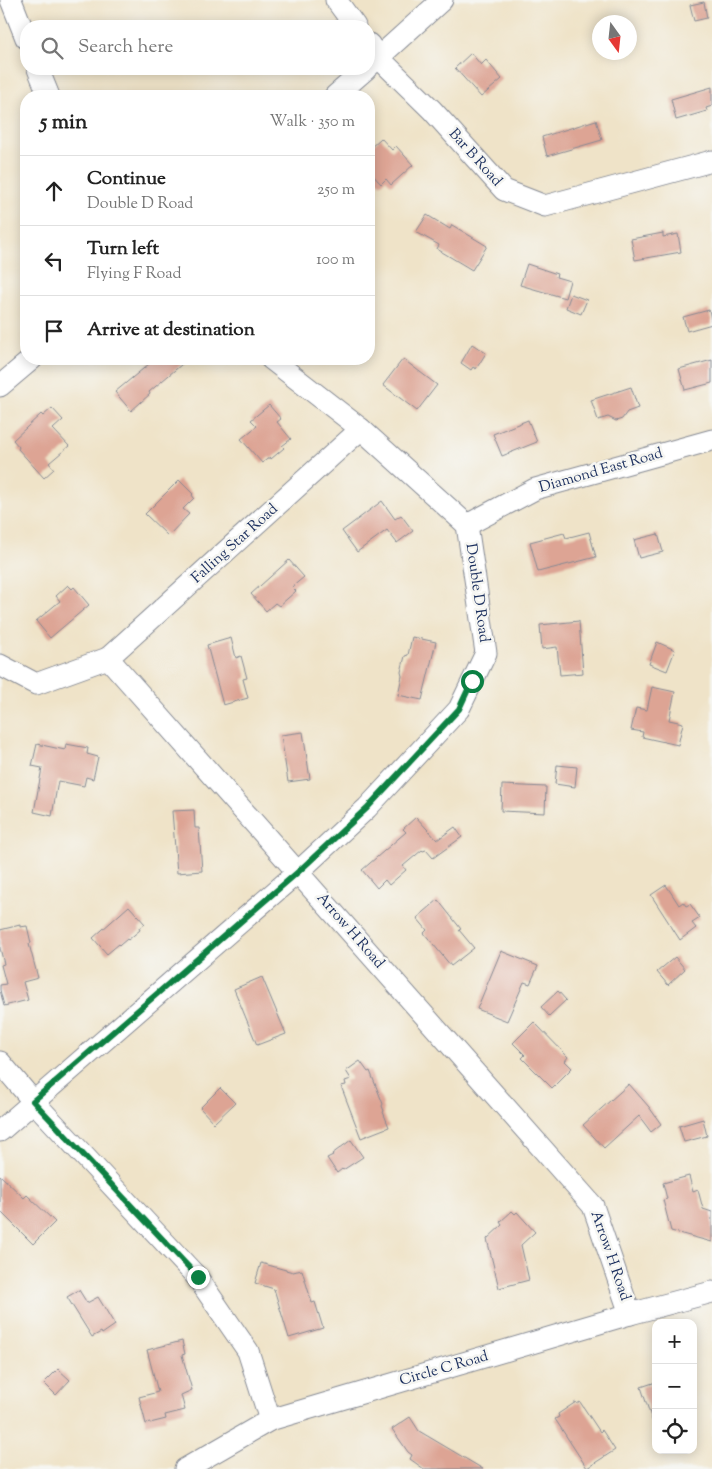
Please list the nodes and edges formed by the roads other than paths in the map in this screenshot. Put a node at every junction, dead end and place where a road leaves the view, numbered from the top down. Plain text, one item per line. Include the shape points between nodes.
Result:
1 (11, 0) edge
2 (336, 0) edge
3 (442, 0) edge
4 (351, 20) edge
5 (20, 23) edge
6 (375, 56) edge
7 (375, 62) edge
8 (40, 75) edge
9 (355, 75) edge
10 (47, 90) edge
11 (341, 90) edge
12 (712, 161) edge
13 (25, 365) edge
14 (280, 365) edge
15 (0, 386) edge
16 (361, 429) junction
17 (712, 440) edge
18 (467, 525) junction
19 (108, 658) junction
20 (0, 666) edge
21 (298, 872) junction
22 (0, 1062) edge
23 (33, 1101) junction
24 (0, 1131) edge
25 (712, 1292) edge
26 (630, 1314) junction
27 (270, 1420) junction
28 (184, 1469) edge

1 - 5 street
2 - 4 street
3 - 6 street
7 - 12 street, Bar B Road via 432,110 504,190 545,206
8 - 10 street
9 - 11 street
13 - 15 street
14 - 16 street, Double D Road
16 - 18 street, Double D Road
16 - 19 street, Falling Star Road
17 - 18 street, Diamond East Road via 534,489
18 - 21 street, Double D Road via 486,652 466,695 459,709 367,808
19 - 20 street via 36,684
19 - 21 street, Arrow H Road
21 - 23 street, Double D Road
21 - 26 street, Arrow H Road via 593,1206
22 - 23 street
23 - 24 street, Double D Road
23 - 27 street via 198,1277 248,1351
25 - 26 street, Circle C Road
26 - 27 street, Circle C Road
27 - 28 street, Circle C Road

